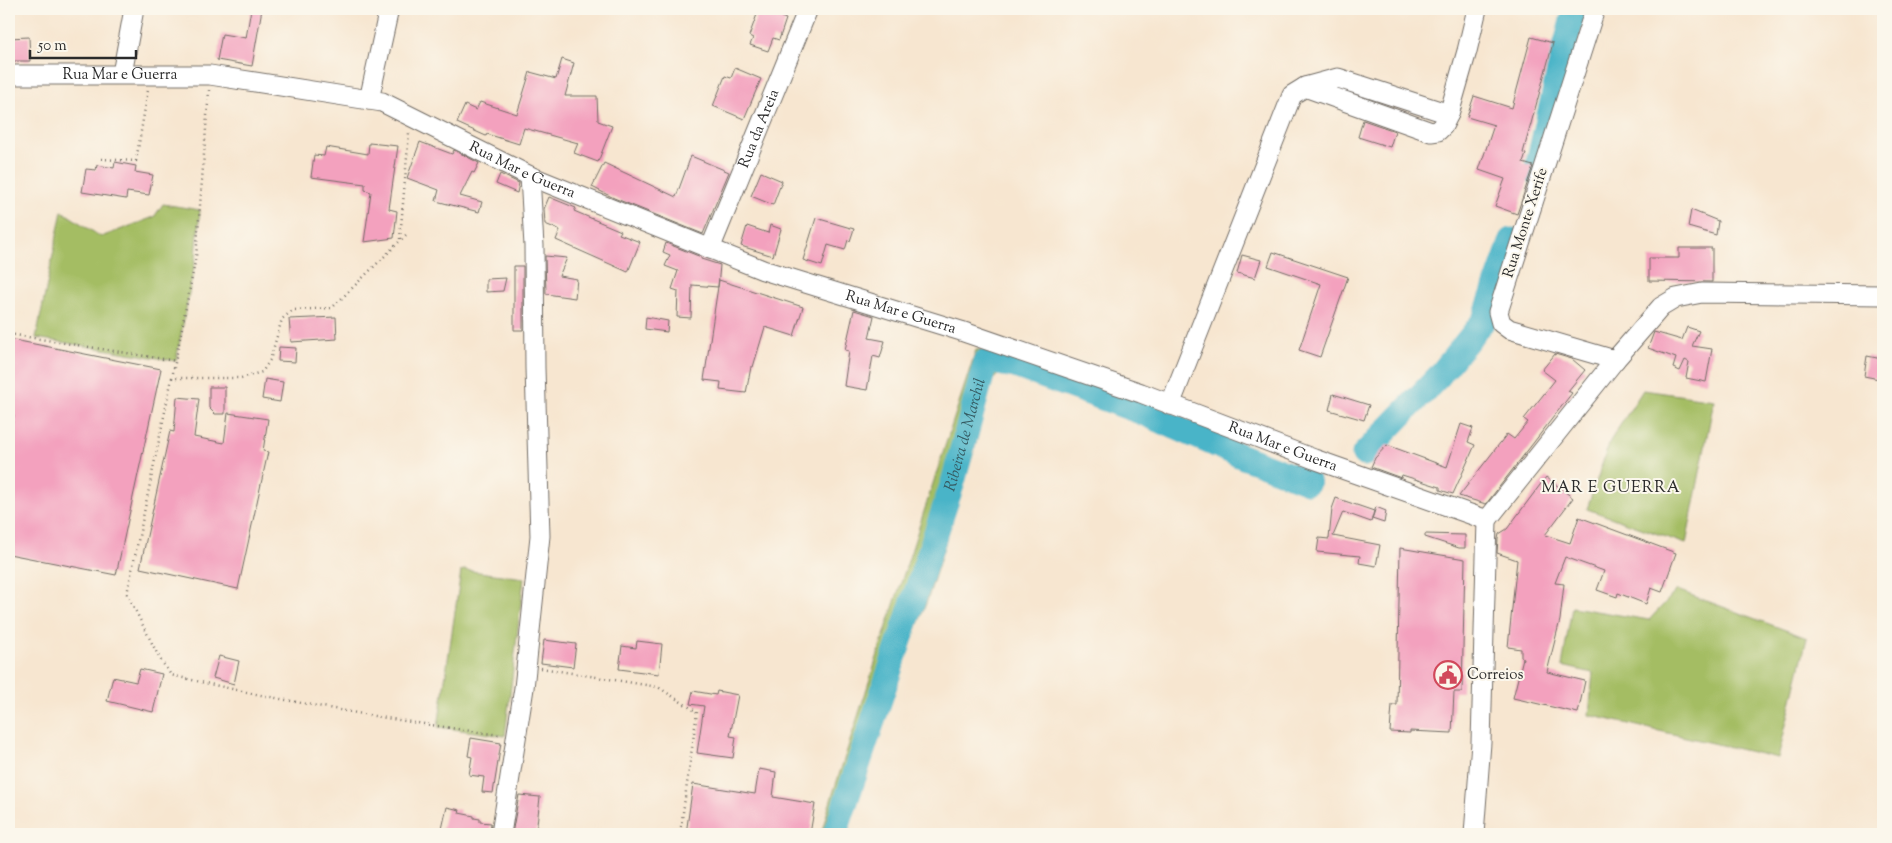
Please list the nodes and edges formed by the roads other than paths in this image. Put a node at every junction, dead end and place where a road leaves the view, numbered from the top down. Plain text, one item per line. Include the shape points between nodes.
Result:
1 (134, 9) edge
2 (389, 9) edge
3 (808, 9) edge
4 (1477, 9) edge
5 (1595, 9) edge
6 (122, 74) junction
7 (9, 75) edge
8 (369, 100) junction
9 (530, 176) junction
10 (710, 249) junction
11 (1883, 295) edge
12 (1614, 360) junction
13 (1170, 405) junction
14 (1487, 520) junction
15 (501, 834) edge
16 (1474, 834) edge

1 - 6 street
2 - 8 street
3 - 10 street, Rua da Areia
4 - 13 street via 1449,114 1338,78 1305,87 1292,95
5 - 12 street, Rua Monte Xerife via 1498,312 1501,323 1509,329
6 - 7 street, Rua Mar e Guerra
6 - 8 street, Rua Mar e Guerra via 210,75
8 - 9 street, Rua Mar e Guerra via 382,102
9 - 10 street, Rua Mar e Guerra
9 - 15 street via 540,536 526,666
10 - 13 street, Rua Mar e Guerra via 763,270 961,331
11 - 12 street via 1702,293 1676,298 1661,307
12 - 14 street
13 - 14 street, Rua Mar e Guerra
14 - 16 street via 1481,743

